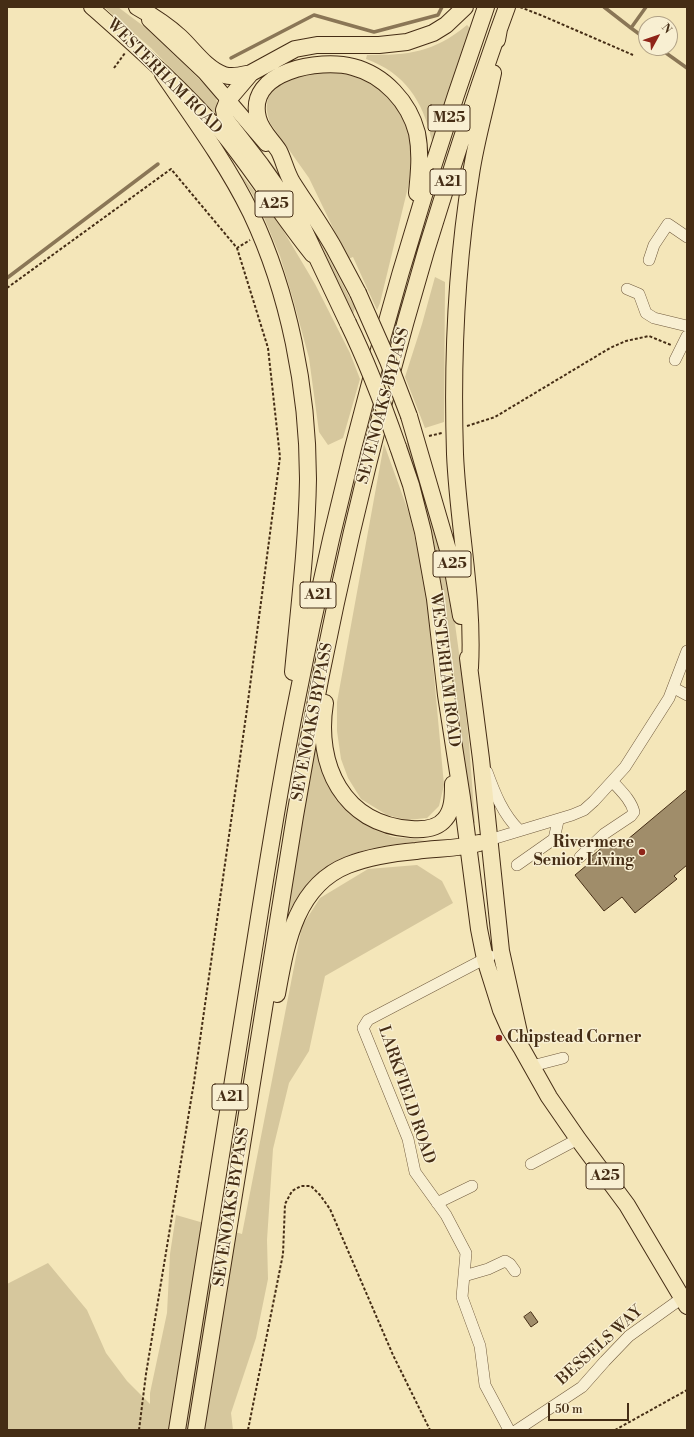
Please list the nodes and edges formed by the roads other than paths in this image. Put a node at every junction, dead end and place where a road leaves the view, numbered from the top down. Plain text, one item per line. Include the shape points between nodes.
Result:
1 (91, 7) edge
2 (136, 7) edge
3 (465, 7) edge
4 (486, 7) edge
5 (507, 7) edge
6 (499, 29) junction
7 (251, 73) junction
8 (163, 74) junction
9 (228, 100) junction
10 (291, 180) junction
11 (413, 229) junction
12 (687, 237) edge
13 (649, 260) dead end
14 (324, 271) junction
15 (627, 289) dead end
16 (687, 326) edge
17 (687, 336) edge
18 (675, 360) dead end
19 (345, 561) junction
20 (687, 651) edge
21 (470, 668) junction
22 (674, 688) junction
23 (687, 695) edge
24 (455, 754) junction
25 (481, 758) junction
26 (284, 763) junction
27 (613, 782) junction
28 (558, 820) junction
29 (519, 830) junction
30 (489, 840) junction
31 (469, 846) junction
32 (580, 857) dead end
33 (517, 865) dead end
34 (501, 951) junction
35 (485, 959) junction
36 (522, 1049) junction
37 (563, 1058) dead end
38 (532, 1066) junction
39 (253, 1076) junction
40 (578, 1139) junction
41 (531, 1164) dead end
42 (472, 1186) dead end
43 (437, 1203) junction
44 (515, 1272) dead end
45 (464, 1276) junction
46 (685, 1302) edge
47 (177, 1430) edge
48 (196, 1430) edge
49 (510, 1430) edge
50 (517, 1430) edge

1 - 8 main road, WESTERHAM ROAD / A25
2 - 7 highway via 163,22 211,68 224,75
2 - 9 main road, WESTERHAM ROAD / A25 via 205,73
3 - 7 highway via 446,25 421,38 393,45 306,46 285,54
4 - 11 highway, M25
5 - 6 highway
6 - 19 highway, SEVENOAKS BYPASS / A21 via 424,258
6 - 21 highway via 493,71 471,172 459,267 454,334 457,483 471,618
7 - 9 highway
8 - 14 main road, WESTERHAM ROAD / A25 via 190,99 224,137
8 - 26 highway via 218,154 250,212 281,292 297,357 307,471 304,552
9 - 10 main road, WESTERHAM ROAD / A25
9 - 14 highway via 224,110 226,120 281,192 304,230
10 - 11 highway via 278,151 258,119 257,102 263,89 284,73 310,65 338,64 364,71 393,91 407,110 416,132 420,158
10 - 21 highway, WESTERHAM ROAD / A25, bridge via 358,293 409,416 451,560
11 - 26 highway, SEVENOAKS BYPASS / A21 via 347,469
12 - 13 street via 668,224 654,245
14 - 24 highway, WESTERHAM ROAD / A25, bridge via 382,399 411,486 423,532 435,598
15 - 16 street via 639,294 646,313 654,318
17 - 18 street
19 - 24 highway via 323,722 324,751 334,780 350,802 372,818 395,827 428,829 440,824 450,811 453,800
19 - 39 highway, SEVENOAKS BYPASS / A21 via 302,774
20 - 22 street
21 - 25 highway, WESTERHAM ROAD / A25
22 - 23 street
22 - 27 street
24 - 31 highway, WESTERHAM ROAD / A25
25 - 29 street via 501,807
25 - 30 highway, WESTERHAM ROAD / A25
26 - 47 highway, SEVENOAKS BYPASS / A21
27 - 28 street via 584,810
27 - 32 street via 624,794 634,812 604,834
28 - 29 street
28 - 33 street via 554,839
29 - 30 street
30 - 31 highway
30 - 34 highway, WESTERHAM ROAD / A25
31 - 35 highway, WESTERHAM ROAD / A25
31 - 39 highway via 386,855 357,862 320,882 300,910 290,932 267,1040
34 - 35 street, LARKFIELD ROAD
34 - 36 highway, WESTERHAM ROAD / A25
35 - 36 highway, WESTERHAM ROAD / A25 via 501,1010
35 - 43 street, LARKFIELD ROAD via 368,1020 363,1028 408,1139 415,1172
36 - 38 highway, WESTERHAM ROAD / A25
37 - 38 street
38 - 40 highway, WESTERHAM ROAD / A25 via 549,1097
39 - 48 highway, SEVENOAKS BYPASS / A21
40 - 41 street
40 - 46 highway, WESTERHAM ROAD / A25 via 627,1205
42 - 43 street
43 - 45 street, LARKFIELD ROAD via 466,1253
44 - 45 street via 505,1261
45 - 49 street, LARKFIELD ROAD via 462,1297 480,1346 485,1385
46 - 50 street, BESSELS WAY via 629,1336 582,1387

